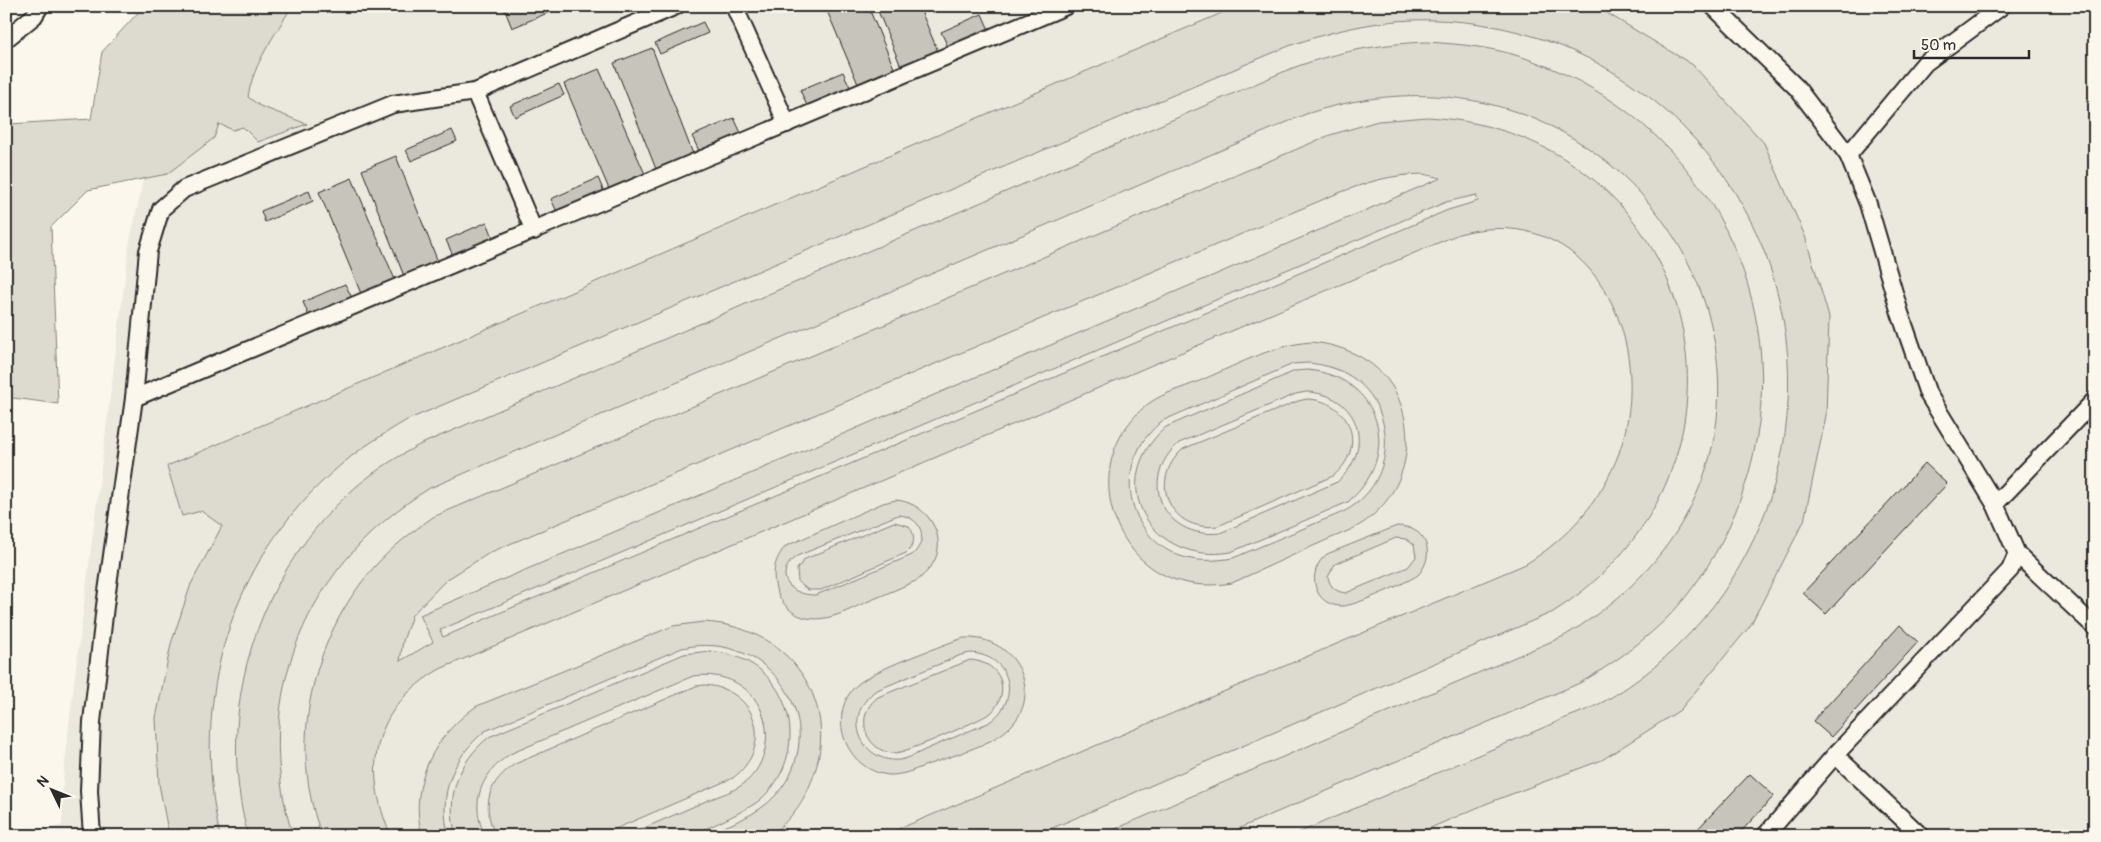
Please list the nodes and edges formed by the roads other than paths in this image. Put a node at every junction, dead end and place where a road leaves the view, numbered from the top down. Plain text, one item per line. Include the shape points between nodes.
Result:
1 (40, 6) edge
2 (676, 6) edge
3 (734, 6) edge
4 (1066, 6) edge
5 (1713, 6) edge
6 (2002, 6) edge
7 (1033, 13) edge
8 (6, 39) edge
9 (475, 92) junction
10 (787, 124) junction
11 (1848, 155) junction
12 (534, 231) junction
13 (134, 398) junction
14 (2095, 400) edge
15 (1995, 504) junction
16 (2017, 554) junction
17 (2095, 627) edge
18 (1834, 755) junction
19 (92, 836) edge
20 (1765, 836) edge
21 (1921, 836) edge

1 - 8 street via 34,16
2 - 9 street
3 - 10 street
4 - 7 street
5 - 11 street via 1797,88
6 - 11 street via 1925,63
7 - 10 street
9 - 12 street
9 - 13 street via 393,104 184,190 162,209 148,251
10 - 12 street
11 - 15 street via 1868,204 1928,394
12 - 13 street
13 - 19 street via 92,722 89,790
14 - 15 street
15 - 16 street
16 - 17 street
16 - 18 street via 2010,570
18 - 20 street
18 - 21 street

